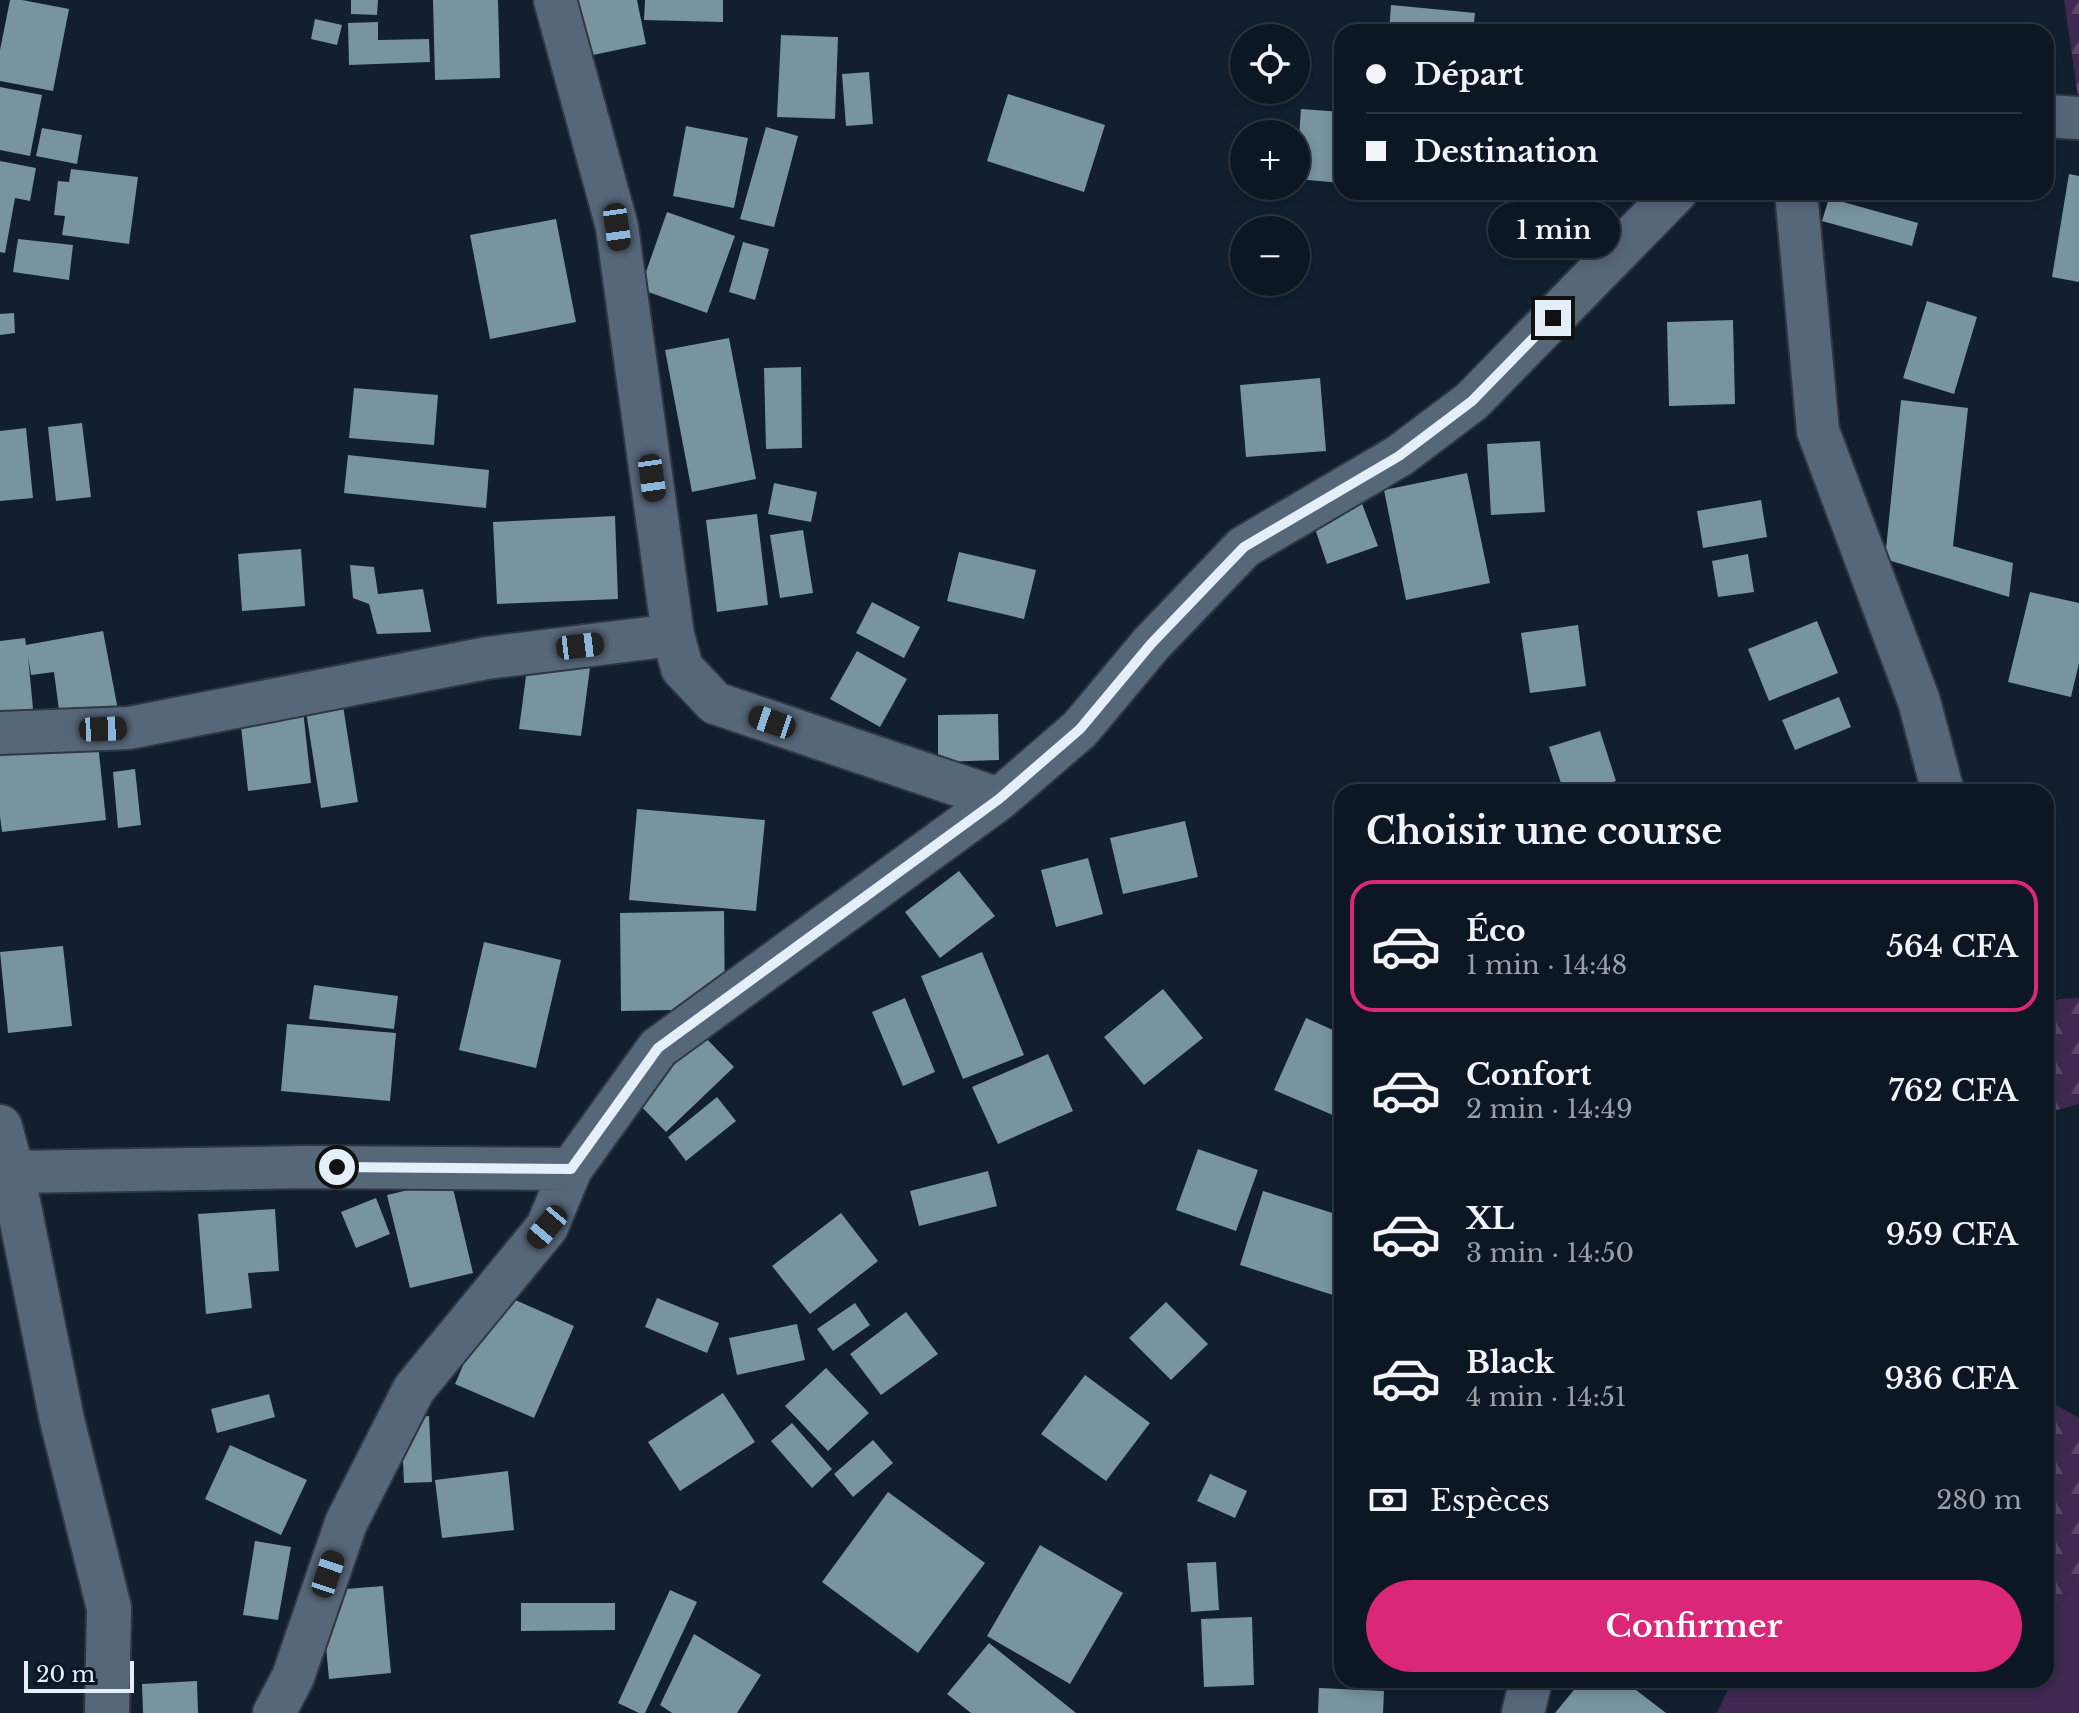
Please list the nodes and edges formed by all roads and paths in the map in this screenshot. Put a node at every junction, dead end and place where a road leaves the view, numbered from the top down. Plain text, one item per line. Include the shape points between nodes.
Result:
1 (555, 0) edge
2 (2054, 116) edge
3 (2079, 118) edge
4 (1668, 200) edge
5 (1797, 200) edge
6 (673, 635) junction
7 (0, 733) edge
8 (1941, 784) edge
9 (999, 799) junction
10 (0, 1127) edge
11 (571, 1169) junction
12 (12, 1172) junction
13 (1529, 1688) edge
14 (107, 1713) edge
15 (274, 1713) edge
16 (1523, 1713) edge

1 - 6 street via 617,227
2 - 3 street
4 - 9 street via 1472,401 1399,456 1244,547 1151,644 1080,729
5 - 8 street via 1818,431 1919,701
6 - 7 street via 487,658 129,728
6 - 9 street via 682,668 715,703
9 - 11 street via 658,1048
10 - 12 main road
11 - 12 street
11 - 15 street via 547,1227 414,1389 346,1523 293,1677
12 - 14 main road via 62,1420 109,1608
13 - 16 street

